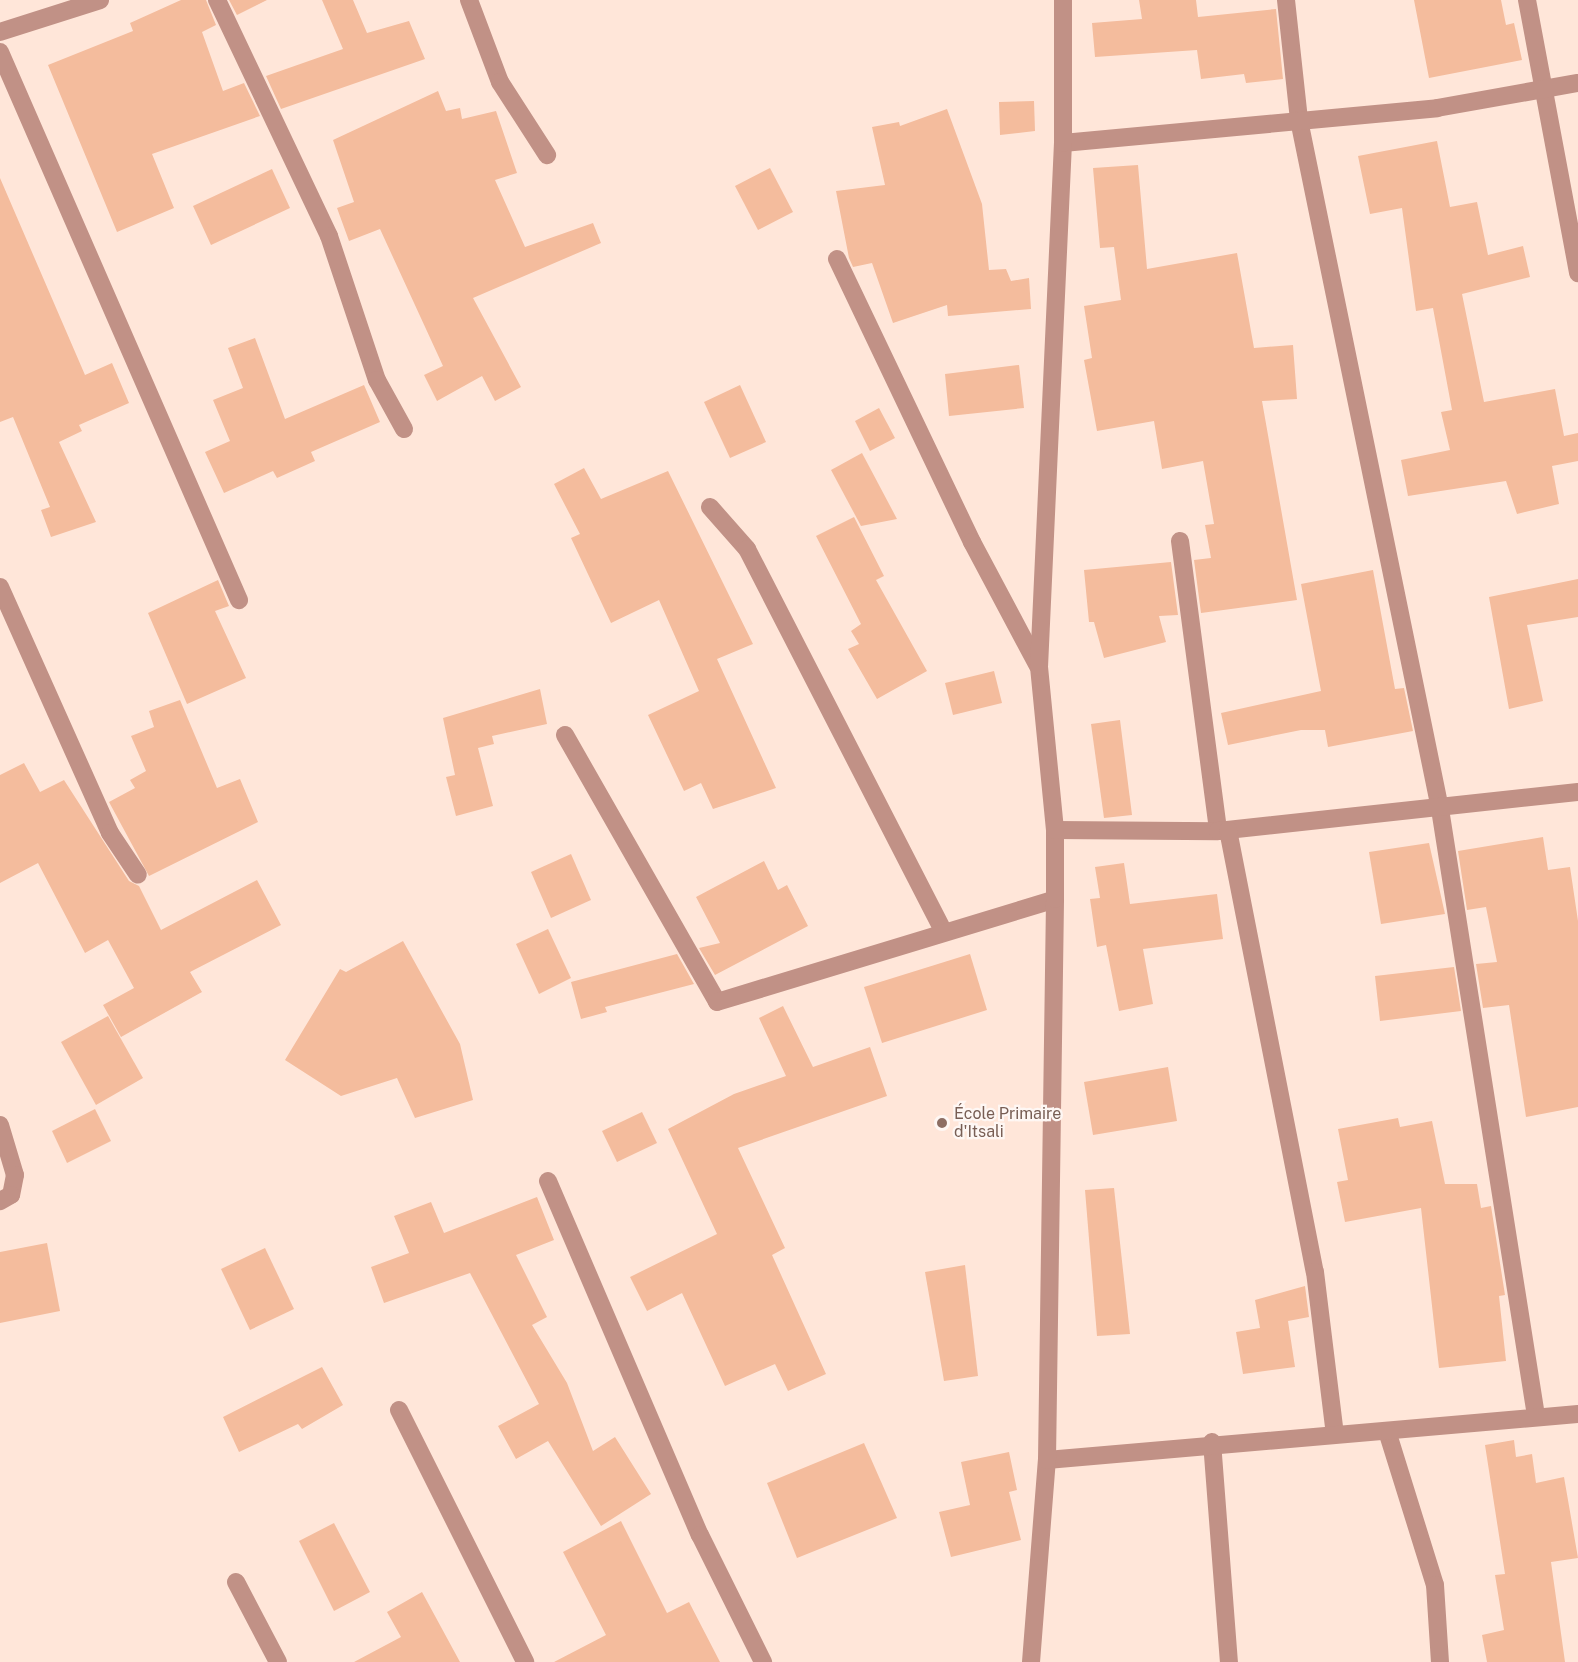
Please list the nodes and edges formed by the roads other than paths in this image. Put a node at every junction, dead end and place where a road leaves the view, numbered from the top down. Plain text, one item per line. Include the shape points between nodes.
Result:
1 (100, 0) edge
2 (217, 0) edge
3 (469, 0) edge
4 (1063, 0) edge
5 (1286, 0) edge
6 (1527, 0) edge
7 (0, 32) edge
8 (0, 52) edge
9 (1578, 83) edge
10 (1545, 89) junction
11 (1299, 120) junction
12 (1063, 143) junction
13 (547, 155) dead end
14 (837, 259) dead end
15 (1578, 273) edge
16 (404, 429) dead end
17 (710, 507) dead end
18 (1180, 542) dead end
19 (0, 587) edge
20 (239, 600) dead end
21 (1039, 667) junction
22 (565, 735) dead end
23 (1578, 792) edge
24 (1440, 809) junction
25 (1055, 830) junction
26 (1223, 830) junction
27 (138, 875) dead end
28 (1055, 899) junction
29 (943, 931) junction
30 (0, 1125) edge
31 (548, 1181) dead end
32 (0, 1201) edge
33 (399, 1410) dead end
34 (1578, 1414) edge
35 (1536, 1416) junction
36 (1387, 1431) junction
37 (1335, 1434) junction
38 (1212, 1442) junction
39 (1047, 1460) junction
40 (236, 1582) dead end
41 (278, 1662) edge
42 (525, 1662) edge
43 (763, 1662) edge
44 (1031, 1662) edge
45 (1230, 1662) edge
46 (1440, 1662) edge

1 - 7 street
2 - 16 street via 329,236 377,380
3 - 13 street via 500,82
4 - 12 street
5 - 11 street
6 - 10 street
8 - 20 street
9 - 10 street
10 - 11 street via 1437,108
10 - 15 street
11 - 12 street
11 - 24 street
12 - 21 street
14 - 21 street via 972,542
17 - 29 street via 747,549
18 - 26 street
19 - 27 street via 110,833
21 - 25 street
22 - 29 street via 717,1002
23 - 24 street
24 - 26 street
24 - 35 street
25 - 26 street
25 - 28 street
26 - 37 street via 1316,1272
28 - 29 street
28 - 39 street
30 - 32 street via 15,1175 11,1195
31 - 43 street via 700,1535
33 - 42 street
34 - 35 street
35 - 36 street
36 - 37 street
36 - 46 street via 1435,1585
37 - 38 street
38 - 39 street
38 - 45 street
39 - 44 street
40 - 41 street

